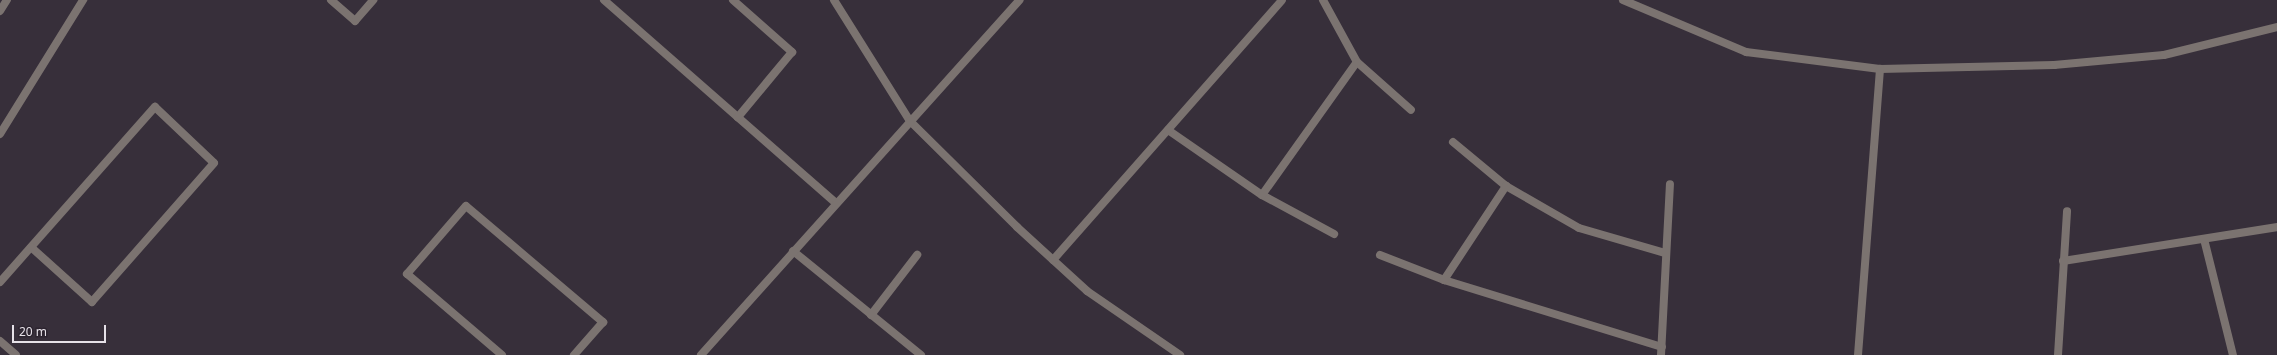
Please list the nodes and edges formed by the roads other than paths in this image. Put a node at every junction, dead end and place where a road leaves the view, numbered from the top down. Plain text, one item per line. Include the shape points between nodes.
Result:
1 (7, 0) edge
2 (83, 0) edge
3 (330, 0) edge
4 (373, 0) edge
5 (604, 0) edge
6 (733, 0) edge
7 (834, 0) edge
8 (1019, 0) edge
9 (1282, 0) edge
10 (1323, 0) edge
11 (1623, 0) edge
12 (0, 11) edge
13 (2277, 27) edge
14 (1357, 62) junction
15 (1880, 69) junction
16 (1411, 110) dead end
17 (738, 117) junction
18 (910, 121) junction
19 (1168, 130) junction
20 (0, 134) edge
21 (1453, 142) dead end
22 (1670, 184) dead end
23 (1506, 186) junction
24 (1262, 194) junction
25 (836, 203) junction
26 (2066, 211) dead end
27 (2277, 227) edge
28 (1334, 234) dead end
29 (2204, 238) junction
30 (31, 247) junction
31 (793, 251) junction
32 (1665, 253) junction
33 (917, 255) dead end
34 (1380, 255) dead end
35 (1053, 260) junction
36 (2064, 261) junction
37 (1444, 280) junction
38 (0, 282) edge
39 (871, 314) junction
40 (0, 341) edge
41 (1662, 351) edge
42 (16, 355) edge
43 (502, 355) edge
44 (574, 355) edge
45 (701, 355) edge
46 (921, 355) edge
47 (1180, 355) edge
48 (1858, 355) edge
49 (2058, 355) edge
50 (2233, 355) edge

1 - 12 street
2 - 20 street
3 - 4 street via 355,21
5 - 17 street
6 - 17 street via 792,52
7 - 18 street
8 - 18 street
9 - 19 street
10 - 14 street
11 - 15 street via 1746,52
13 - 15 street via 2164,55 2054,65
14 - 16 street
14 - 24 street
15 - 48 street
17 - 25 street
18 - 25 street
18 - 35 street
19 - 24 street
19 - 35 street
21 - 23 street
22 - 32 street
23 - 32 street via 1579,228
23 - 37 street
24 - 28 street
25 - 31 street
26 - 36 street
27 - 29 street
29 - 36 street
29 - 50 street
30 - 30 street via 155,107 214,163 92,302
30 - 38 street
31 - 39 street
31 - 45 street
32 - 41 street
33 - 39 street
34 - 37 street
35 - 47 street via 1087,291
36 - 49 street
37 - 41 street
39 - 46 street
40 - 42 street
43 - 44 street via 407,274 466,206 603,322

